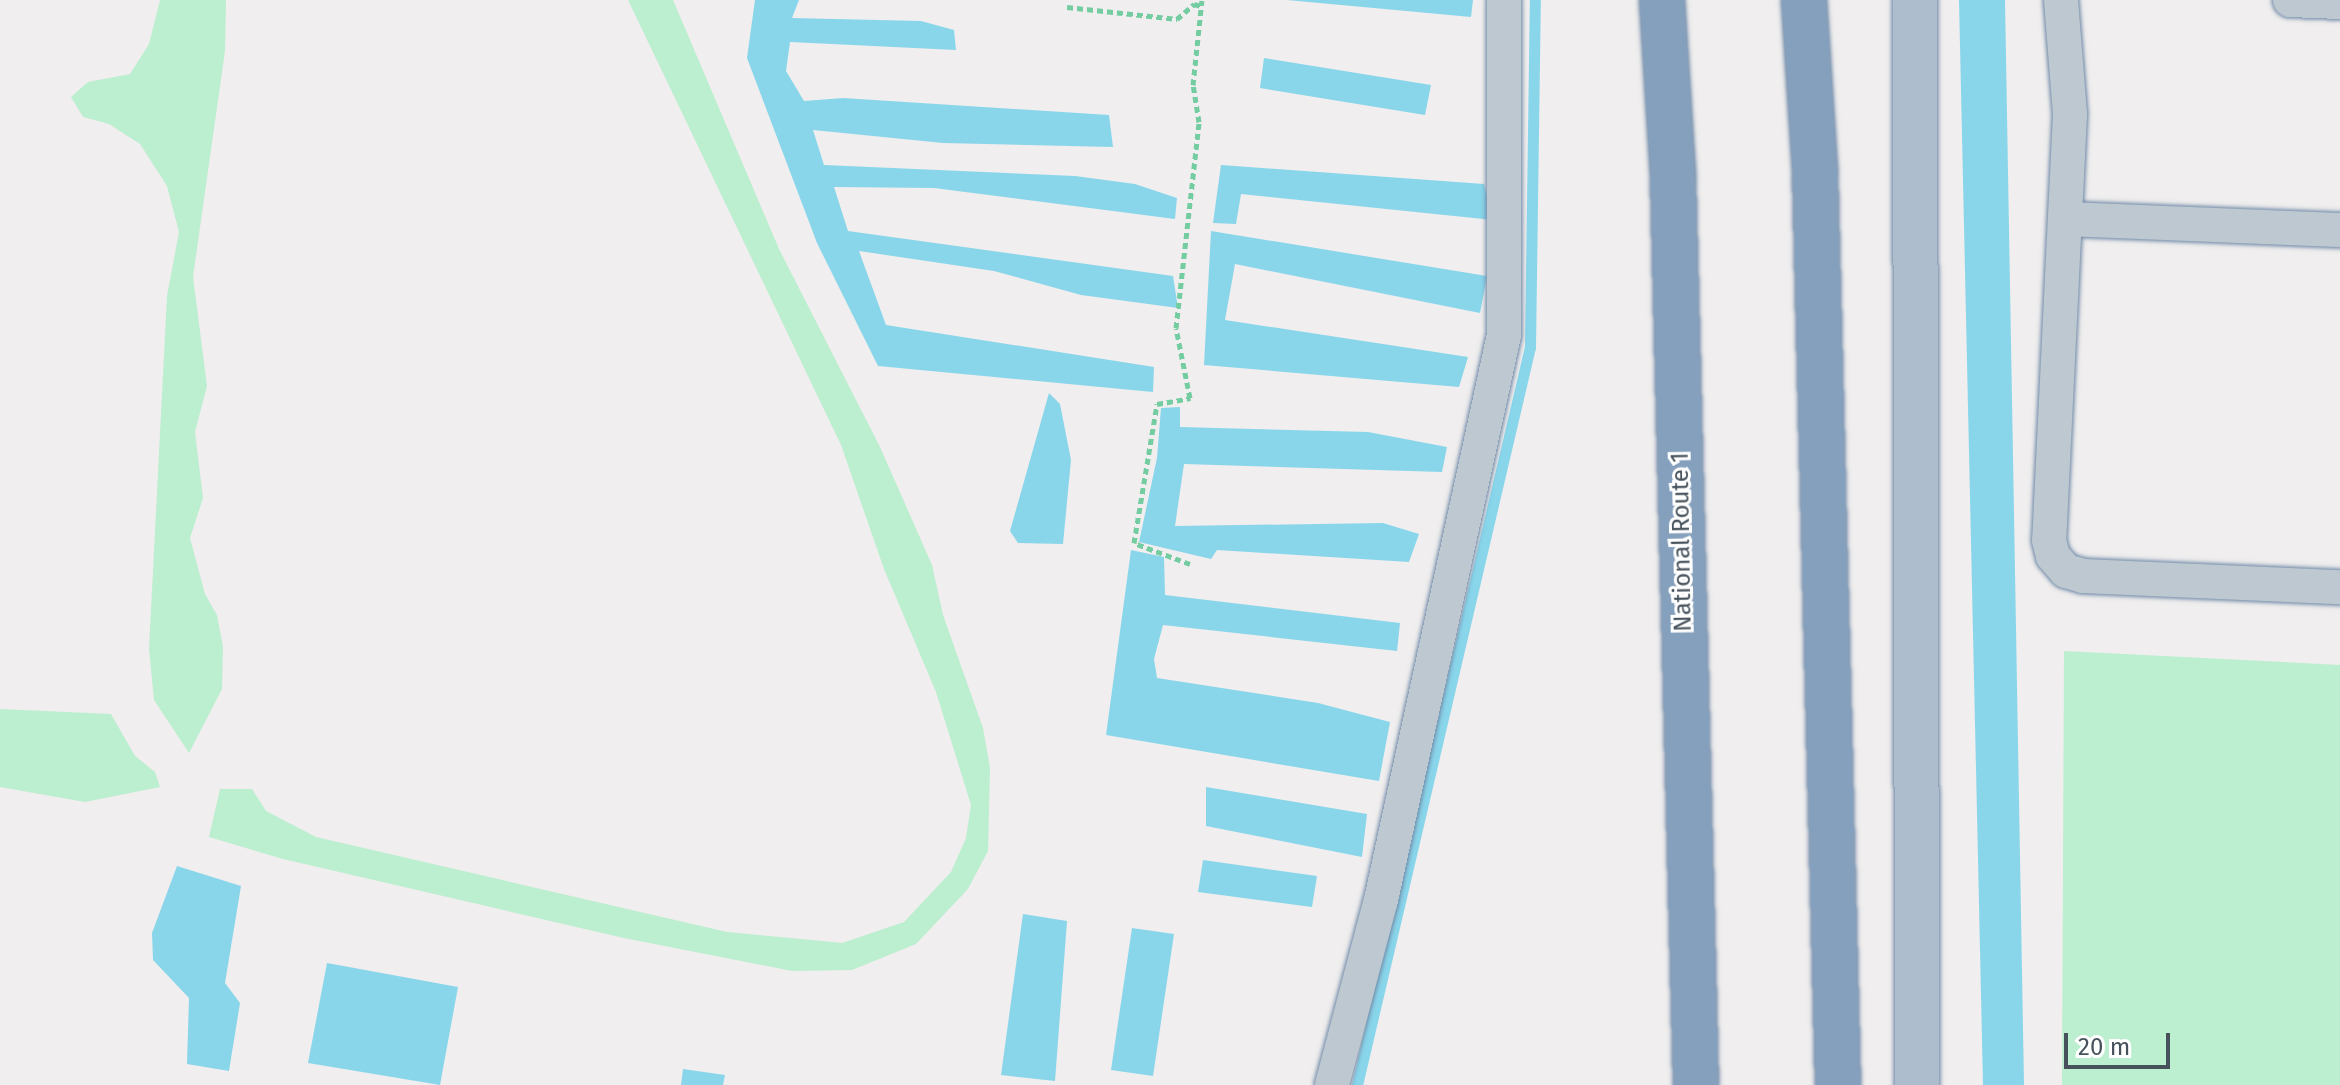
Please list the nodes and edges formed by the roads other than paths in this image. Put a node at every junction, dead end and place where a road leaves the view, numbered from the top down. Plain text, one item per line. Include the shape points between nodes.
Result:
1 (1504, 0) edge
2 (1662, 0) edge
3 (1804, 0) edge
4 (1915, 0) edge
5 (2061, 0) edge
6 (2290, 0) edge
7 (2340, 2) edge
8 (2065, 219) junction
9 (2340, 230) edge
10 (2340, 587) edge
11 (1332, 1085) edge
12 (1696, 1085) edge
13 (1838, 1085) edge
14 (1917, 1085) edge

1 - 11 street via 1504,335 1381,900
2 - 12 highway, National Route 1 via 1673,177
3 - 13 highway via 1815,171
4 - 14 main road
5 - 8 street via 2070,114
6 - 7 street
8 - 9 street
8 - 10 street via 2049,540 2053,556 2066,571 2083,576

